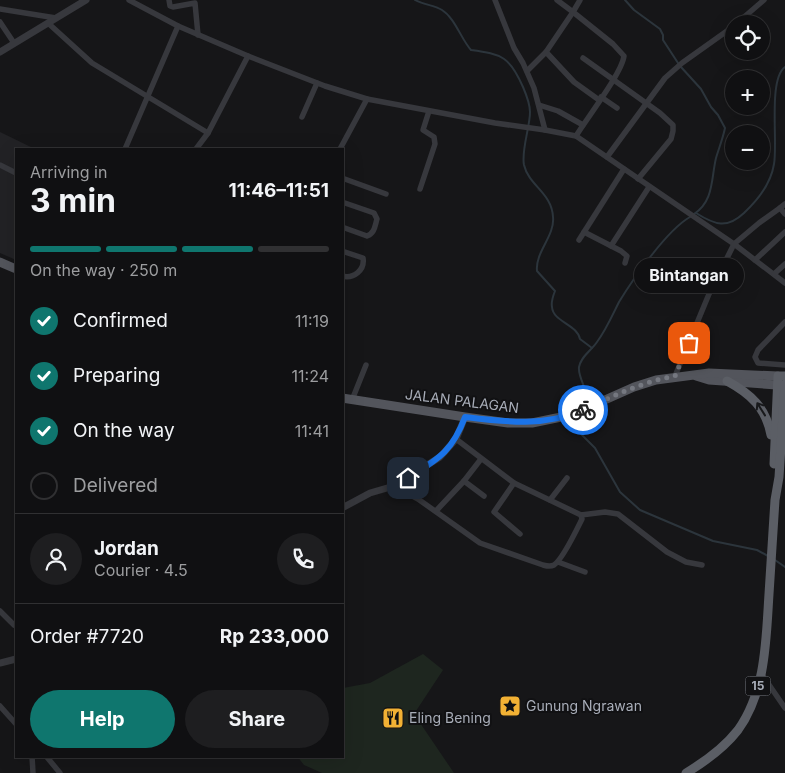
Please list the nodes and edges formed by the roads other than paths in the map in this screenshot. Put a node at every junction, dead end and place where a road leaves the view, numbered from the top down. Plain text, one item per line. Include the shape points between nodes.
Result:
1 (86, 0) edge
2 (129, 0) edge
3 (169, 0) edge
4 (495, 0) edge
5 (557, 0) edge
6 (580, 0) edge
7 (764, 0) edge
8 (195, 2) edge
9 (0, 9) edge
10 (573, 12) junction
11 (747, 15) edge
12 (56, 18) junction
13 (0, 22) edge
14 (48, 23) junction
15 (178, 26) junction
16 (725, 32) edge
17 (198, 35) junction
18 (14, 44) junction
19 (0, 52) edge
20 (546, 52) junction
21 (248, 56) junction
22 (583, 58) dead end
23 (527, 72) junction
24 (613, 80) junction
25 (317, 83) junction
26 (148, 96) junction
27 (367, 99) junction
28 (600, 99) junction
29 (646, 104) junction
30 (539, 105) junction
31 (617, 108) dead end
32 (430, 111) junction
33 (302, 117) dead end
34 (583, 125) junction
35 (545, 130) junction
36 (208, 133) junction
37 (576, 136) junction
38 (125, 148) edge
39 (197, 148) edge
40 (341, 148) edge
41 (607, 157) junction
42 (0, 165) edge
43 (624, 169) junction
44 (15, 173) edge
45 (344, 179) edge
46 (638, 179) junction
47 (648, 187) junction
48 (420, 189) dead end
49 (386, 194) dead end
50 (344, 203) edge
51 (782, 206) edge
52 (785, 214) edge
53 (344, 228) edge
54 (584, 232) junction
55 (785, 232) edge
56 (580, 240) dead end
57 (734, 244) junction
58 (611, 246) junction
59 (344, 252) edge
60 (755, 260) junction
61 (0, 262) edge
62 (625, 263) dead end
63 (785, 264) edge
64 (15, 269) edge
65 (774, 274) junction
66 (344, 276) edge
67 (785, 283) edge
68 (785, 322) edge
69 (366, 365) dead end
70 (785, 365) edge
71 (691, 375) junction
72 (675, 376) junction
73 (727, 381) junction
74 (782, 381) edge
75 (344, 398) edge
76 (352, 400) junction
77 (465, 417) junction
78 (785, 432) edge
79 (456, 439) junction
80 (777, 454) junction
81 (481, 459) junction
82 (567, 478) dead end
83 (464, 481) junction
84 (514, 483) junction
85 (394, 486) junction
86 (484, 496) dead end
87 (550, 500) junction
88 (344, 507) edge
89 (436, 511) junction
90 (581, 515) junction
91 (520, 534) dead end
92 (558, 562) junction
93 (702, 565) dead end
94 (585, 572) dead end
95 (0, 610) edge
96 (14, 624) dead end
97 (15, 659) edge
98 (0, 663) edge
99 (761, 673) junction
100 (0, 706) edge
101 (785, 708) edge
102 (15, 723) edge
103 (32, 758) edge
104 (48, 758) edge
105 (33, 773) edge
106 (60, 773) edge
107 (686, 773) edge

1 - 12 street
2 - 15 street
3 - 8 street via 173,7
4 - 23 street
5 - 10 street
6 - 10 street
7 - 11 street
8 - 17 street
9 - 12 street
10 - 20 street
10 - 24 street via 624,56
12 - 14 street
13 - 18 street
14 - 18 street
14 - 26 street via 92,63
15 - 17 street
15 - 26 street
16 - 29 street via 679,65
17 - 21 street
18 - 19 street
20 - 23 street
20 - 28 street via 574,82
21 - 25 street
21 - 36 street
22 - 24 street
23 - 30 street
24 - 28 street
24 - 29 street
25 - 27 street
25 - 33 street
26 - 36 street
26 - 38 street
27 - 32 street
27 - 40 street
28 - 31 street
28 - 34 street
29 - 41 street
29 - 46 street via 668,120 674,131
30 - 34 street
30 - 35 street
32 - 35 street
32 - 48 street via 423,130 434,137 435,144
34 - 37 street
35 - 37 street
36 - 39 street
37 - 41 street
41 - 43 street
42 - 44 street
43 - 46 street
43 - 54 street
45 - 49 street
46 - 47 street
47 - 57 street
47 - 58 street
50 - 53 street via 370,211 377,219 371,235
51 - 52 street
51 - 57 street
54 - 56 street
54 - 58 street
55 - 60 street
57 - 60 street
57 - 72 street
58 - 62 street via 627,256
59 - 66 street via 364,260 363,267 356,274
60 - 65 street
61 - 64 main road
63 - 65 street
65 - 67 street
68 - 70 street via 755,357 758,364
69 - 76 street
71 - 72 main road, JALAN PALAGAN
71 - 73 main road, JALAN PALAGAN
71 - 74 main road, JALAN PALAGAN via 709,372
72 - 77 main road, JALAN PALAGAN via 634,387 555,419 508,423
73 - 74 main road, JALAN PALAGAN
80 -> 73 highway via 763,410 753,398
74 - 80 highway, 15
75 - 76 main road, JALAN PALAGAN
76 - 77 main road, JALAN PALAGAN
77 - 79 street
78 - 80 highway, 15
79 - 81 street
79 - 85 street via 440,457
80 - 99 highway, 15 via 766,641
81 - 83 street
81 - 84 street
82 - 87 street
83 - 86 street
83 - 89 street
84 - 87 street
84 - 91 street via 494,512
85 - 88 street via 370,493
85 - 89 street
87 - 90 street
89 - 92 street via 480,543 549,567
90 - 92 street via 582,519
90 - 93 street via 618,514 667,552 686,562
92 - 94 street
95 - 96 street
97 - 98 street
99 - 101 street
99 - 107 highway, 15 via 757,691 738,730 722,748
100 - 102 street
103 - 105 street
104 - 106 street

